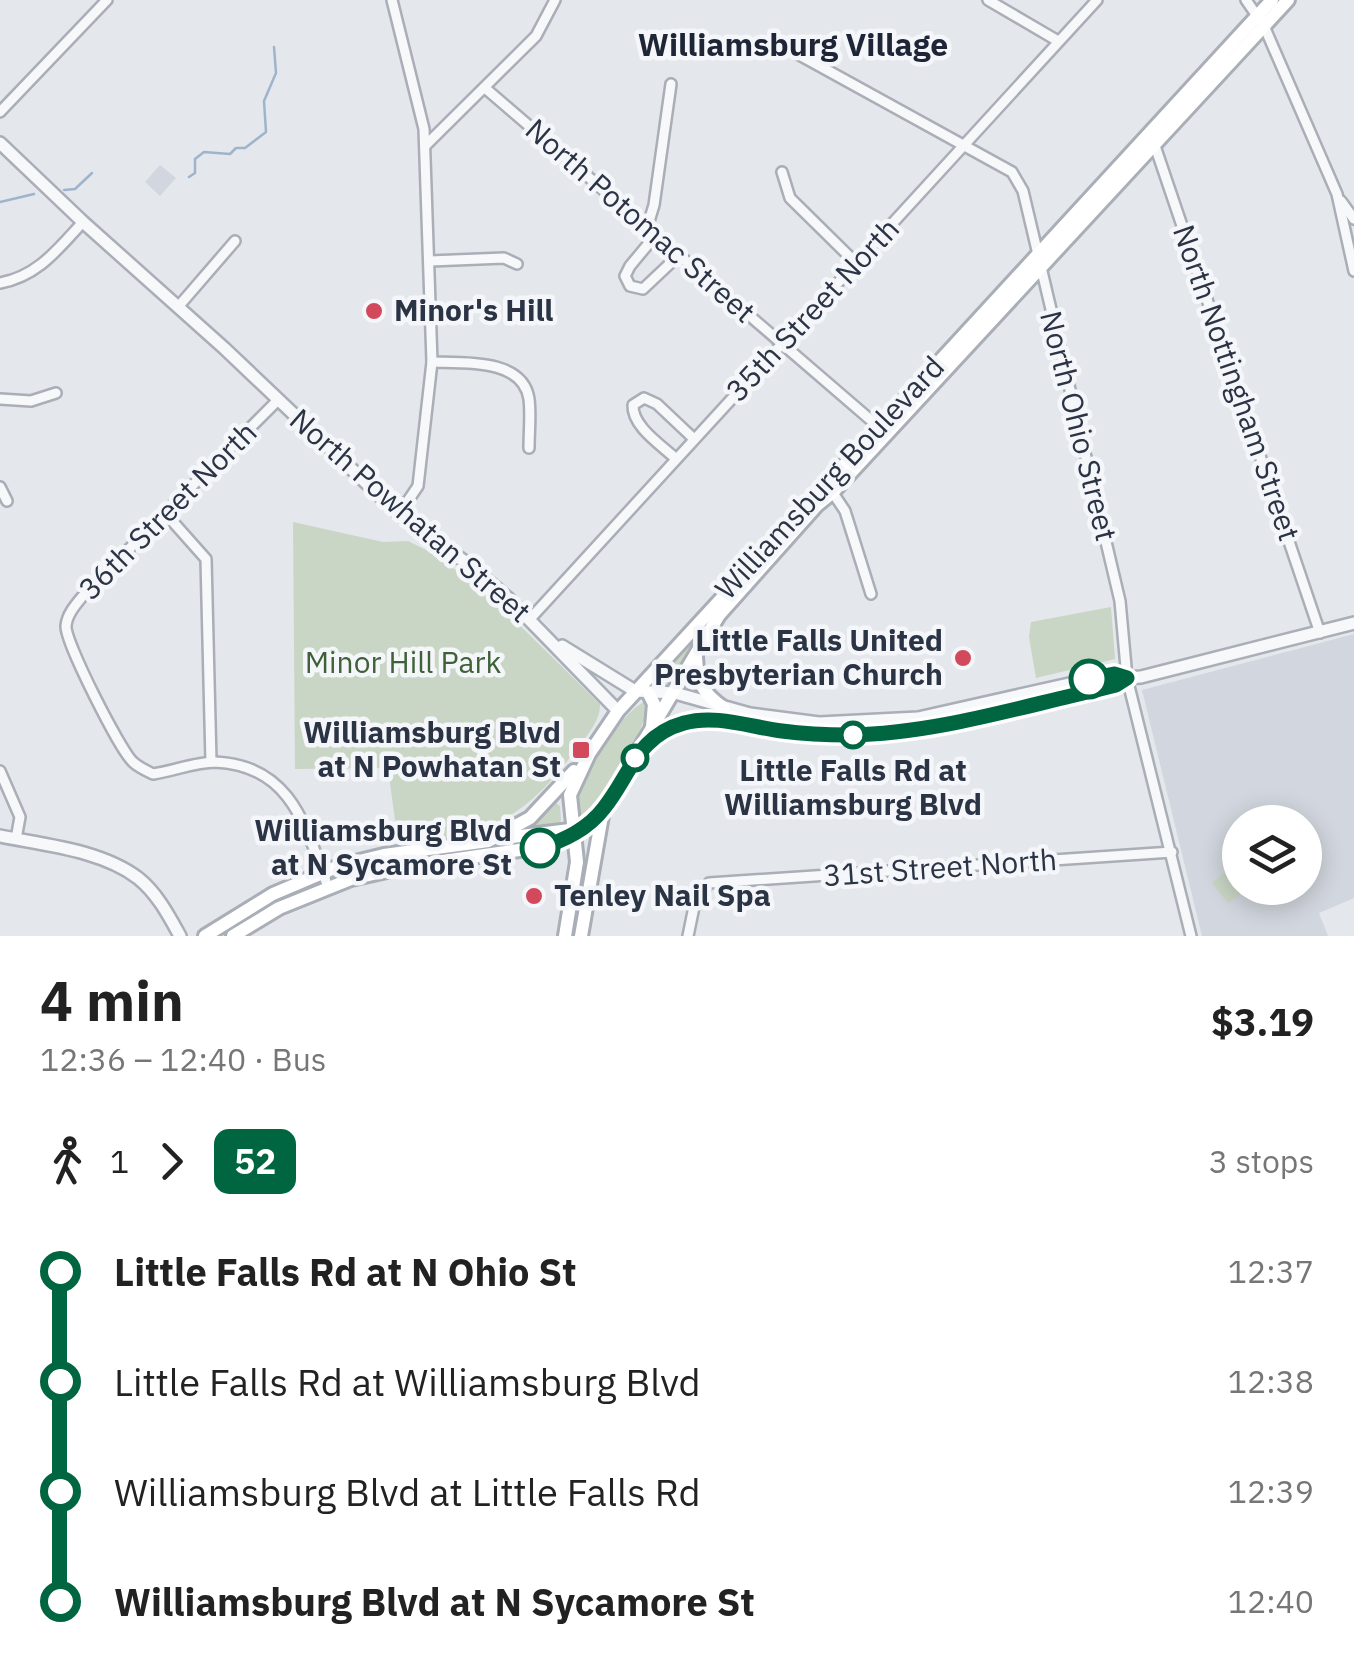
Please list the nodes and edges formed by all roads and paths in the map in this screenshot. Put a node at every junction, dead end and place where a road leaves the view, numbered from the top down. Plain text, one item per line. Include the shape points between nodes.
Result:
1 (106, 0) edge
2 (392, 0) edge
3 (555, 0) edge
4 (988, 0) edge
5 (1096, 0) edge
6 (1246, 0) edge
7 (1272, 0) edge
8 (1288, 0) edge
9 (1261, 21) junction
10 (1058, 40) junction
11 (785, 47) dead end
12 (671, 84) dead end
13 (485, 88) junction
14 (0, 112) edge
15 (1152, 139) junction
16 (0, 143) edge
17 (426, 146) junction
18 (964, 147) junction
19 (782, 172) dead end
20 (1337, 194) junction
21 (1354, 219) edge
22 (83, 222) junction
23 (651, 232) junction
24 (236, 242) dead end
25 (1036, 254) junction
26 (678, 256) junction
27 (430, 260) junction
28 (517, 264) dead end
29 (857, 264) junction
30 (1040, 270) junction
31 (1354, 271) edge
32 (0, 284) edge
33 (178, 307) junction
34 (783, 344) junction
35 (432, 362) junction
36 (56, 392) dead end
37 (0, 399) edge
38 (277, 401) junction
39 (882, 430) junction
40 (693, 438) junction
41 (529, 448) dead end
42 (674, 458) junction
43 (0, 487) edge
44 (829, 488) junction
45 (7, 501) dead end
46 (166, 514) junction
47 (399, 514) junction
48 (871, 594) dead end
49 (530, 620) junction
50 (1354, 623) edge
51 (1320, 633) junction
52 (554, 642) junction
53 (696, 655) junction
54 (1127, 678) junction
55 (642, 692) junction
56 (675, 693) junction
57 (618, 711) junction
58 (723, 714) junction
59 (652, 730) junction
60 (641, 747) junction
61 (589, 754) junction
62 (212, 762) junction
63 (0, 771) edge
64 (603, 810) junction
65 (575, 831) junction
66 (0, 836) edge
67 (16, 840) junction
68 (493, 840) junction
69 (540, 848) junction
70 (1172, 852) junction
71 (323, 872) junction
72 (576, 875) junction
73 (589, 886) junction
74 (328, 887) junction
75 (180, 936) edge
76 (205, 936) edge
77 (233, 936) edge
78 (566, 936) edge
79 (580, 936) edge
80 (688, 936) edge
81 (1190, 936) edge

1 - 14 street
2 - 17 street
3 - 13 street via 536,36
4 - 10 street
5 - 10 street, 35th Street North
6 - 9 street
7 - 9 main road, Williamsburg Boulevard
8 - 9 main road, Williamsburg Boulevard
9 - 15 main road, Williamsburg Boulevard
9 - 20 street
10 - 18 street, 35th Street North
11 - 18 street, North Ohio Street
12 - 23 street
13 - 17 street
13 - 23 street, North Potomac Street
15 - 25 main road, Williamsburg Boulevard
15 - 30 main road, Williamsburg Boulevard
15 - 51 street, North Nottingham Street
16 - 22 street, North Powhatan Street
17 - 27 street
18 - 25 street, North Ohio Street via 1012,172 1023,191
18 - 29 street, 35th Street North
19 - 29 street via 790,198
20 - 21 street
20 - 31 street
22 - 32 street via 38,268
22 - 33 street, North Powhatan Street
23 - 26 street, North Potomac Street
23 - 26 street via 625,276 630,286 644,289
24 - 33 street
25 - 30 street, North Ohio Street
25 - 39 main road, Williamsburg Boulevard
26 - 34 street, North Potomac Street
27 - 28 street via 504,258
27 - 35 street
29 - 34 street, 35th Street North
30 - 39 main road, Williamsburg Boulevard
30 - 54 street, North Ohio Street via 1120,601
33 - 38 street, North Powhatan Street
34 - 39 street, North Potomac Street
34 - 40 street, 35th Street North
35 - 41 street via 506,370 523,381
35 - 47 street via 418,486
36 - 37 street via 31,401
38 - 46 street, 36th Street North
38 - 47 street, North Powhatan Street
39 - 44 main road, Williamsburg Boulevard
40 - 42 street, 35th Street North
40 - 42 street via 658,404 644,398 633,405 639,424
42 - 49 street, 35th Street North
43 - 45 street
44 - 48 street via 846,511
44 - 53 main road, Williamsburg Boulevard via 720,615
44 - 55 main road, Williamsburg Boulevard
46 - 62 street via 206,559
46 - 62 street, 36th Street North via 86,592 66,626 134,763 153,774
47 - 49 street, North Powhatan Street
49 - 52 street, North Powhatan Street
50 - 51 street
51 - 54 street
52 - 55 street, North Powhatan Street
52 - 57 street, North Powhatan Street
53 - 56 main road, Williamsburg Boulevard
53 - 58 main road via 703,692
54 - 58 street via 1114,674 884,722
54 - 70 street, North Ohio Street
55 - 56 street
55 - 57 main road, Williamsburg Boulevard
55 - 59 main road via 654,704
56 - 58 street
56 - 59 main road, Williamsburg Boulevard
57 - 61 main road, Williamsburg Boulevard
58 - 60 main road via 673,726
59 - 60 main road, Williamsburg Boulevard
60 - 64 main road, Williamsburg Boulevard
61 - 65 main road, Williamsburg Boulevard via 570,795
61 - 68 main road via 530,818
62 - 71 street via 250,769 282,790 301,815
63 - 67 street via 20,817
64 - 65 main road, Williamsburg Boulevard
64 - 73 main road
65 - 68 main road
65 - 69 main road, Williamsburg Boulevard
65 - 72 main road
65 - 73 main road via 587,846
66 - 67 street
67 - 75 street via 105,862 138,878
68 - 71 main road via 384,855
69 - 72 main road via 563,852
69 - 74 main road, Williamsburg Boulevard via 396,868
70 - 80 street, 31st Street North via 708,884 694,902
70 - 81 street, North Ohio Street
71 - 74 street
71 - 76 main road
72 - 78 main road
73 - 79 main road
74 - 77 main road, Williamsburg Boulevard

